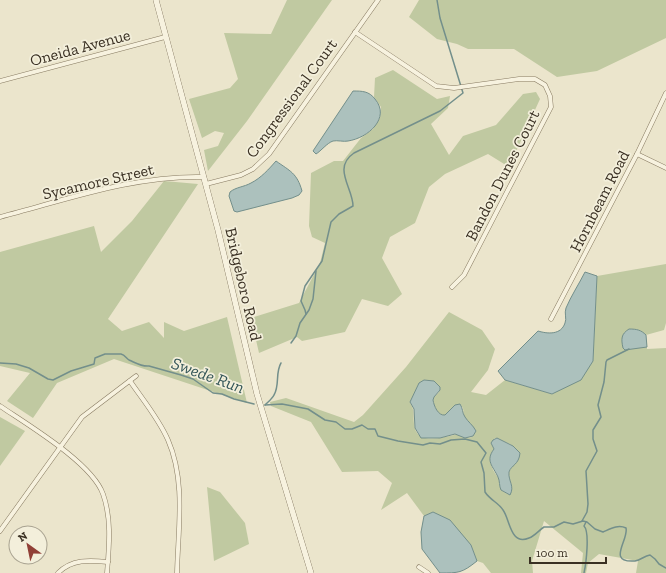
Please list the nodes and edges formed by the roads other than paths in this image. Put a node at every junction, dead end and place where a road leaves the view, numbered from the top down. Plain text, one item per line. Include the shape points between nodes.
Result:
1 (156, 0) edge
2 (378, 0) edge
3 (355, 32) junction
4 (165, 37) junction
5 (0, 81) edge
6 (666, 93) edge
7 (637, 154) junction
8 (666, 168) edge
9 (204, 177) junction
10 (206, 184) junction
11 (0, 217) edge
12 (452, 287) dead end
13 (551, 319) dead end
14 (136, 376) dead end
15 (130, 381) junction
16 (0, 406) edge
17 (59, 448) junction
18 (0, 531) edge
19 (108, 562) junction
20 (419, 567) dead end
21 (58, 573) edge
22 (107, 573) edge
23 (177, 573) edge
24 (312, 573) edge
25 (428, 573) edge

1 - 4 main road, Bridgeboro Road
2 - 3 street, Congressional Court
3 - 10 street, Congressional Court via 269,154 253,169 241,175
3 - 12 street, Bandon Dunes Court via 436,86 454,88 534,79 545,85 550,96 551,107 464,275
4 - 5 street, Oneida Avenue
4 - 9 main road, Bridgeboro Road
6 - 7 street, Hornbeam Road
7 - 8 street
7 - 13 street, Hornbeam Road
9 - 10 main road, Bridgeboro Road
9 - 11 street, Sycamore Street via 166,178 127,184
10 - 24 main road, Bridgeboro Road via 257,394
14 - 15 street
15 - 17 street via 82,417
15 - 23 street via 156,418 168,440 176,464 180,490
16 - 17 street
17 - 18 street
17 - 19 street via 86,468 103,493 109,522
19 - 21 street via 75,562
19 - 22 street
20 - 25 street

